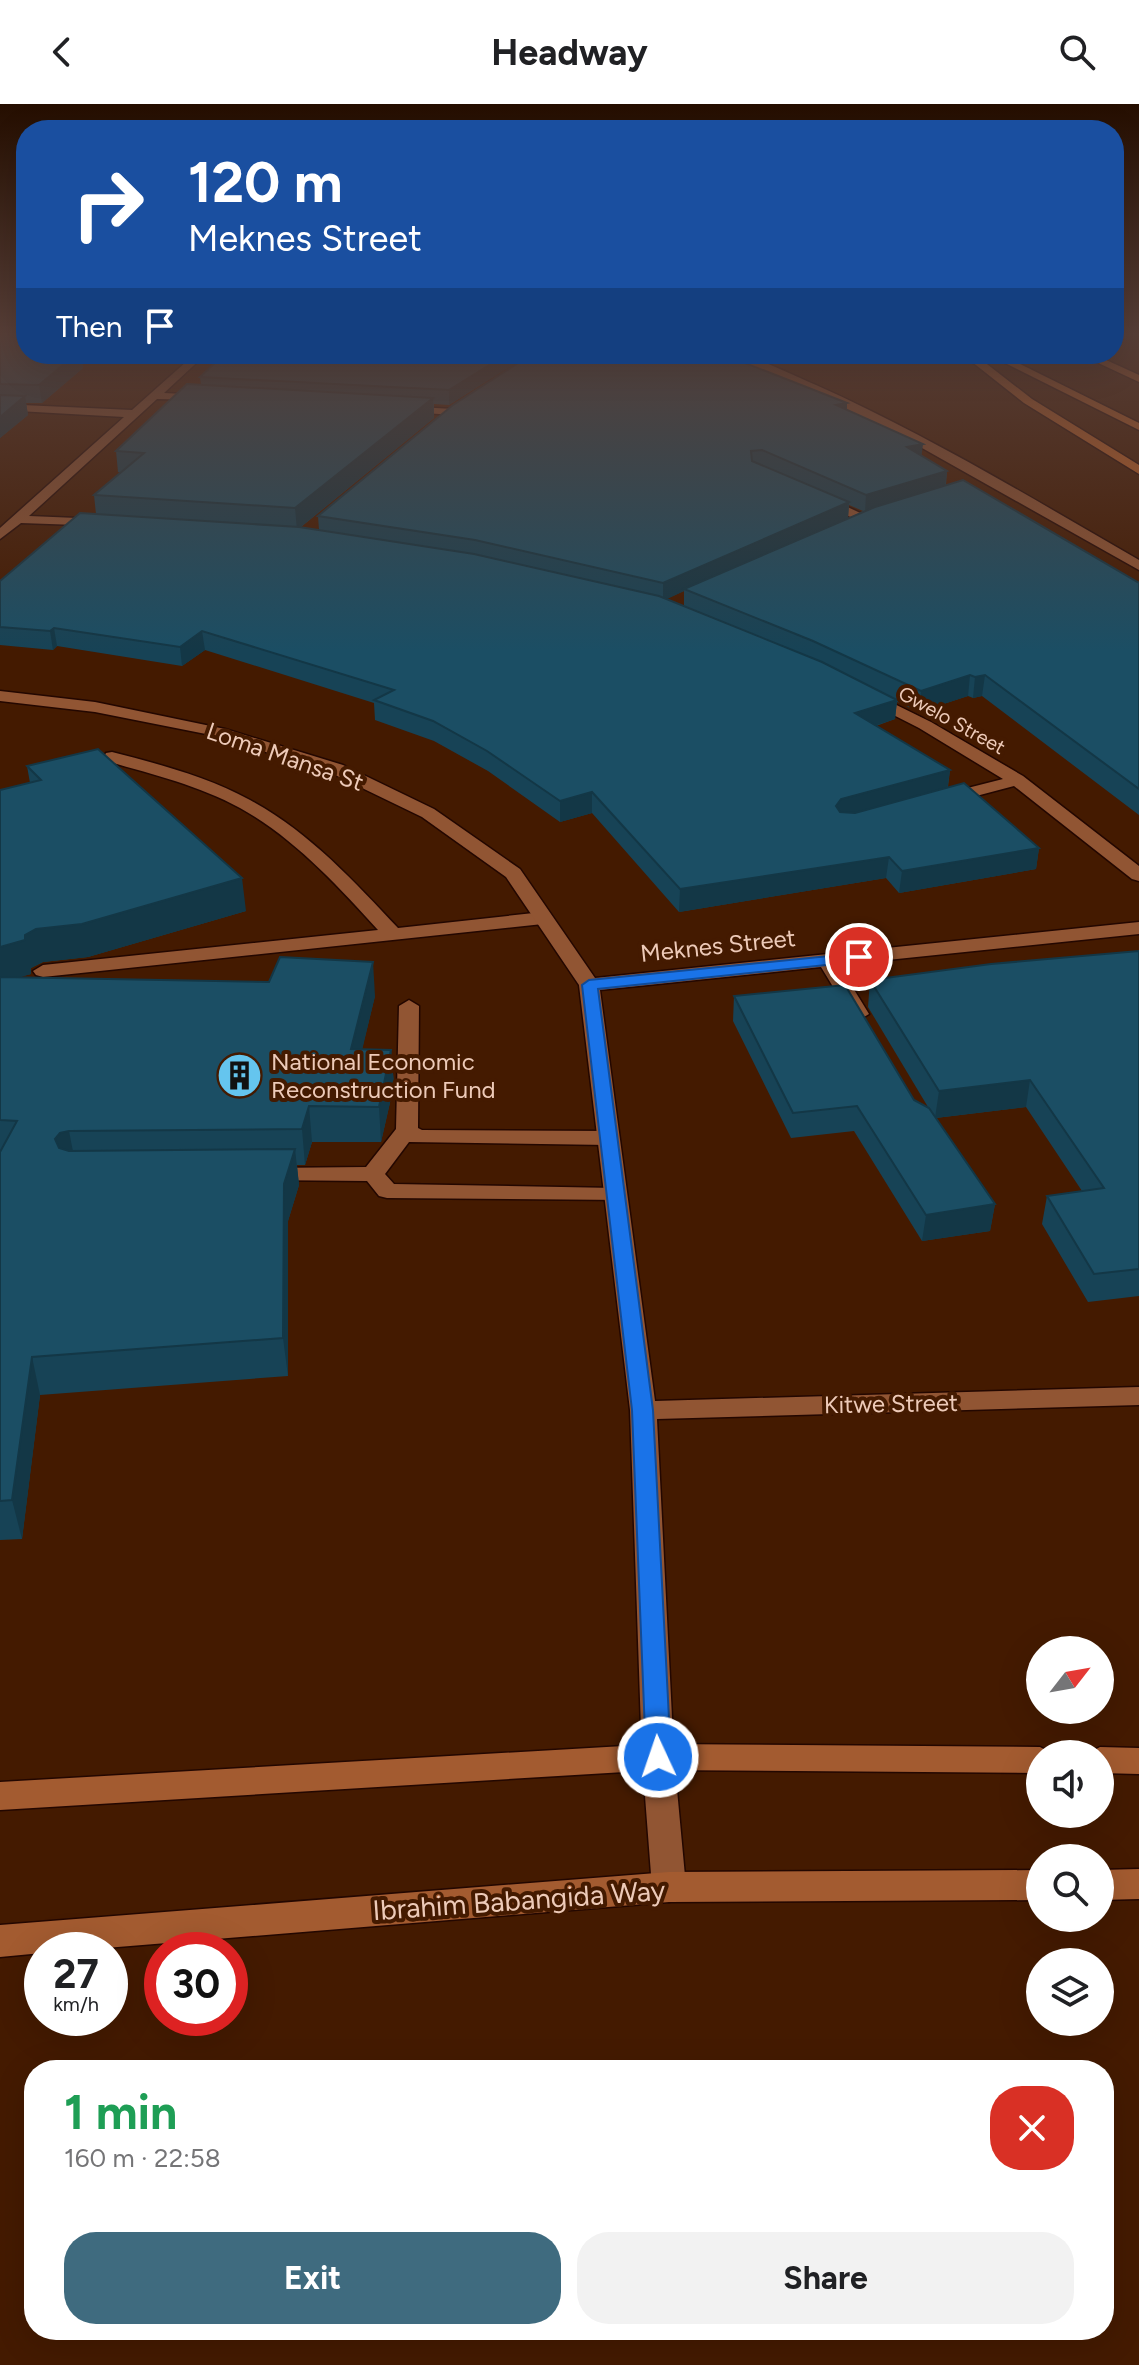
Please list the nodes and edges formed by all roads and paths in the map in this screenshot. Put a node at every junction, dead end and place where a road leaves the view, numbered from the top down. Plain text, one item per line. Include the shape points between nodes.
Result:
1 (105, 441) edge
2 (912, 441) edge
3 (1092, 441) edge
4 (1139, 470) edge
5 (798, 490) edge
6 (18, 519) junction
7 (122, 525) edge
8 (853, 525) edge
9 (0, 535) edge
10 (1139, 566) edge
11 (855, 690) edge
12 (0, 696) edge
13 (112, 757) edge
14 (1017, 780) junction
15 (931, 803) edge
16 (1139, 875) edge
17 (543, 918) junction
18 (1139, 928) edge
19 (394, 935) junction
20 (827, 961) junction
21 (43, 971) dead end
22 (589, 985) junction
23 (409, 1006) dead end
24 (868, 1029) edge
25 (407, 1130) junction
26 (608, 1138) junction
27 (373, 1174) junction
28 (248, 1175) edge
29 (615, 1195) junction
30 (1139, 1396) edge
31 (643, 1410) junction
32 (658, 1757) junction
33 (1026, 1760) edge
34 (1114, 1760) edge
35 (1139, 1761) edge
36 (0, 1796) edge
37 (1139, 1884) edge
38 (1026, 1885) edge
39 (1114, 1885) edge
40 (669, 1887) junction
41 (0, 1941) edge

1 - 6 street
2 - 10 street
3 - 4 highway
5 - 8 street via 874,517
6 - 7 street
6 - 9 street
11 - 14 street, Gwelo Street
12 - 17 street, Loma Mansa St via 95,707 219,732 337,769 428,813 513,873
13 - 19 street via 197,782 261,813 329,866
14 - 15 street
14 - 16 street, Gwelo Street
17 - 19 street
17 - 22 street, Loma Mansa St
18 - 20 street, Meknes Street
19 - 21 street
20 - 22 street, Meknes Street
20 - 24 street
22 - 26 street, Loma Mansa St
23 - 25 street
25 - 26 street via 417,1137
25 - 27 street
26 - 29 street, Loma Mansa St
27 - 28 street
27 - 29 street via 387,1191
29 - 31 street, Loma Mansa St
30 - 31 street, Kitwe Street
31 - 32 street, Loma Mansa St
32 - 33 main road
32 - 36 main road
32 - 40 street, Loma Mansa St
34 - 35 main road
37 - 39 main road
38 - 40 main road, Ibrahim Babangida Way
40 - 41 main road, Ibrahim Babangida Way

